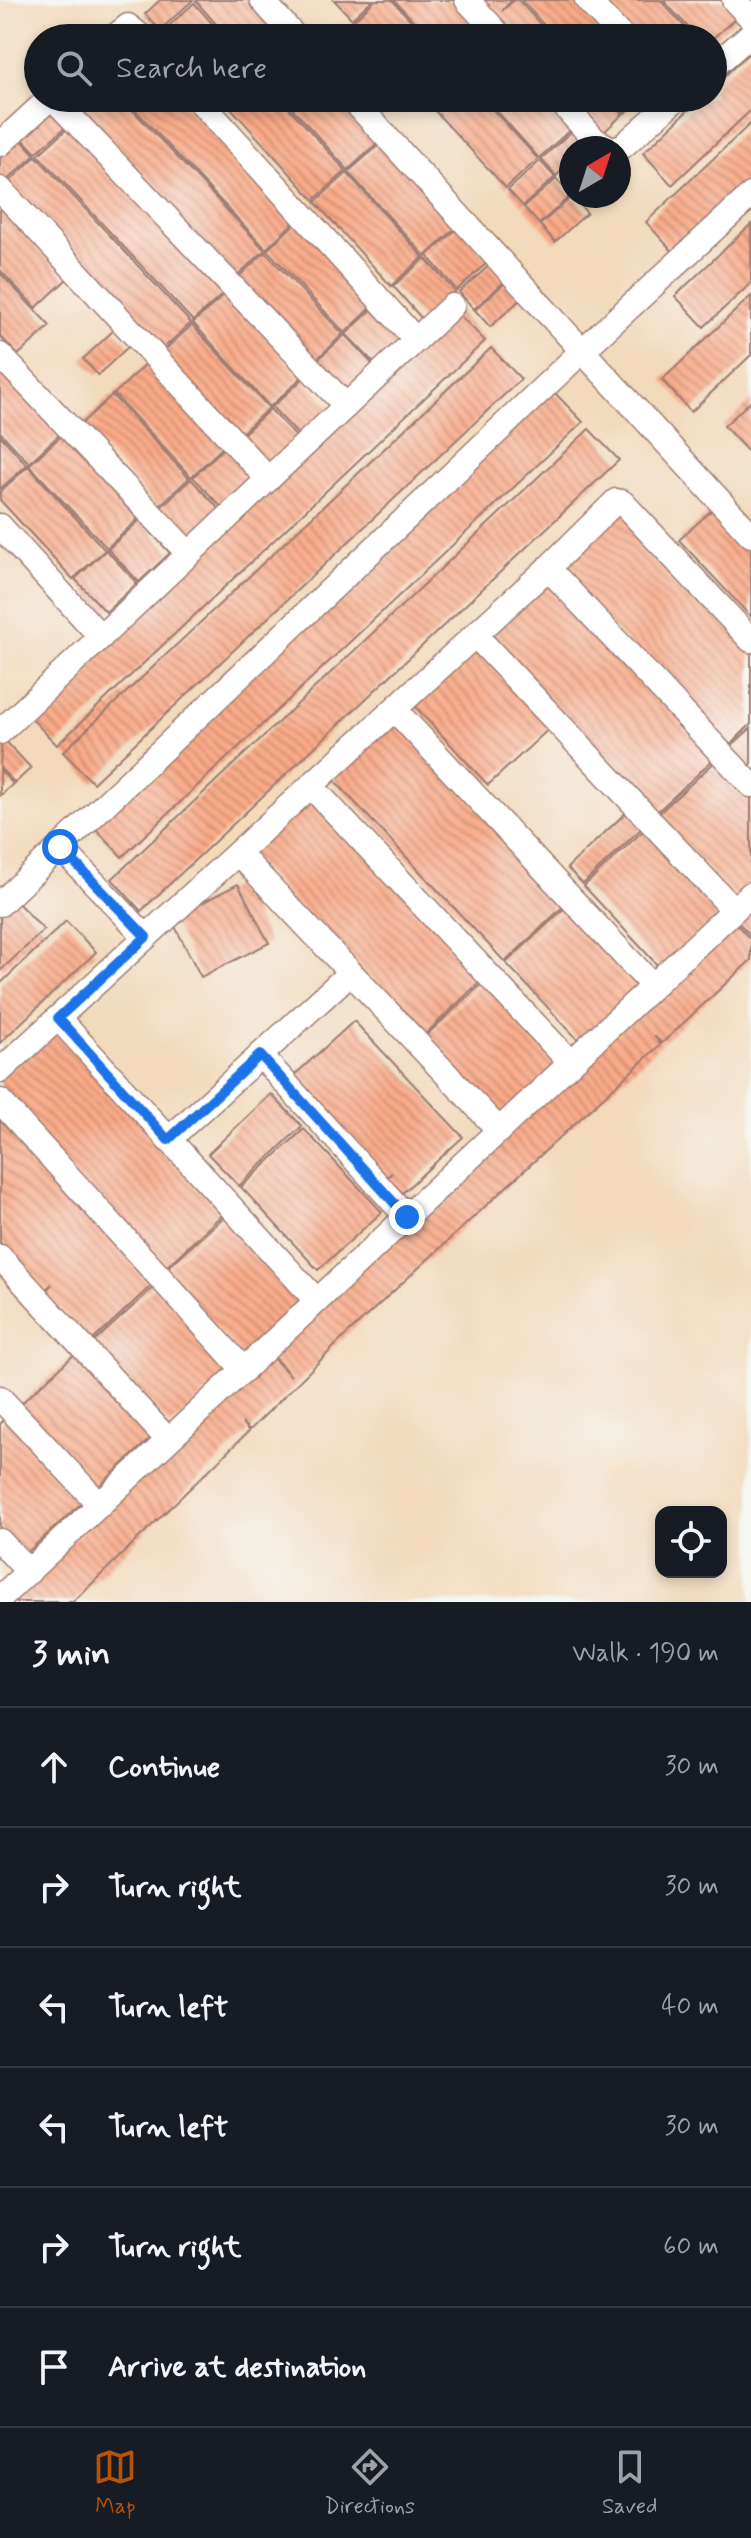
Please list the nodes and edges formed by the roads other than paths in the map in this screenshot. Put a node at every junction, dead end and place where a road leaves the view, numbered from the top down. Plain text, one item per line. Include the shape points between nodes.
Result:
1 (262, 0) edge
2 (467, 0) edge
3 (587, 0) edge
4 (734, 0) edge
5 (751, 18) edge
6 (283, 24) edge
7 (489, 24) edge
8 (610, 24) edge
9 (751, 34) edge
10 (727, 55) edge
11 (35, 112) edge
12 (64, 112) edge
13 (210, 112) edge
14 (364, 112) edge
15 (570, 112) edge
16 (661, 112) edge
17 (591, 136) edge
18 (631, 139) edge
19 (0, 144) edge
20 (0, 189) edge
21 (751, 195) edge
22 (452, 306) dead end
23 (416, 340) junction
24 (582, 351) junction
25 (0, 355) edge
26 (346, 406) junction
27 (268, 479) junction
28 (0, 526) edge
29 (751, 535) edge
30 (189, 554) junction
31 (548, 568) junction
32 (475, 635) junction
33 (101, 637) junction
34 (751, 640) edge
35 (395, 710) junction
36 (0, 732) edge
37 (751, 785) edge
38 (311, 786) junction
39 (60, 847) junction
40 (238, 853) junction
41 (743, 902) edge
42 (0, 904) edge
43 (146, 937) junction
44 (350, 973) junction
45 (653, 986) junction
46 (58, 1018) junction
47 (260, 1055) junction
48 (571, 1063) junction
49 (0, 1071) edge
50 (0, 1101) edge
51 (499, 1130) junction
52 (168, 1140) junction
53 (407, 1217) junction
54 (0, 1257) edge
55 (317, 1301) junction
56 (244, 1370) junction
57 (0, 1398) edge
58 (168, 1440) junction
59 (100, 1505) junction
60 (0, 1541) edge
61 (29, 1572) junction
62 (0, 1598) edge

1 - 6 street
2 - 7 street
3 - 8 street
4 - 5 street
9 - 10 street
11 - 19 street
12 - 26 street
13 - 23 street
14 - 24 street
15 - 17 street
16 - 18 street
20 - 27 street
21 - 24 street
22 - 23 street
23 - 26 street
24 - 29 street
24 - 39 street
25 - 30 street
26 - 27 street
27 - 30 street
28 - 33 street
30 - 33 street
31 - 32 street
31 - 34 street via 621,501
31 - 37 street
32 - 35 street
32 - 41 street
33 - 36 street
35 - 38 street
35 - 45 street
38 - 40 street
38 - 48 street
39 - 42 street
39 - 43 street
40 - 43 street
40 - 44 street
41 - 45 street
43 - 46 street
44 - 47 street
44 - 51 street
45 - 48 street
46 - 49 street
46 - 52 street
47 - 52 street
47 - 53 street
48 - 51 street
50 - 56 street
51 - 53 street
52 - 55 street
53 - 55 street
54 - 58 street
55 - 56 street
56 - 58 street
57 - 59 street
58 - 59 street
59 - 61 street
60 - 61 street
61 - 62 street

